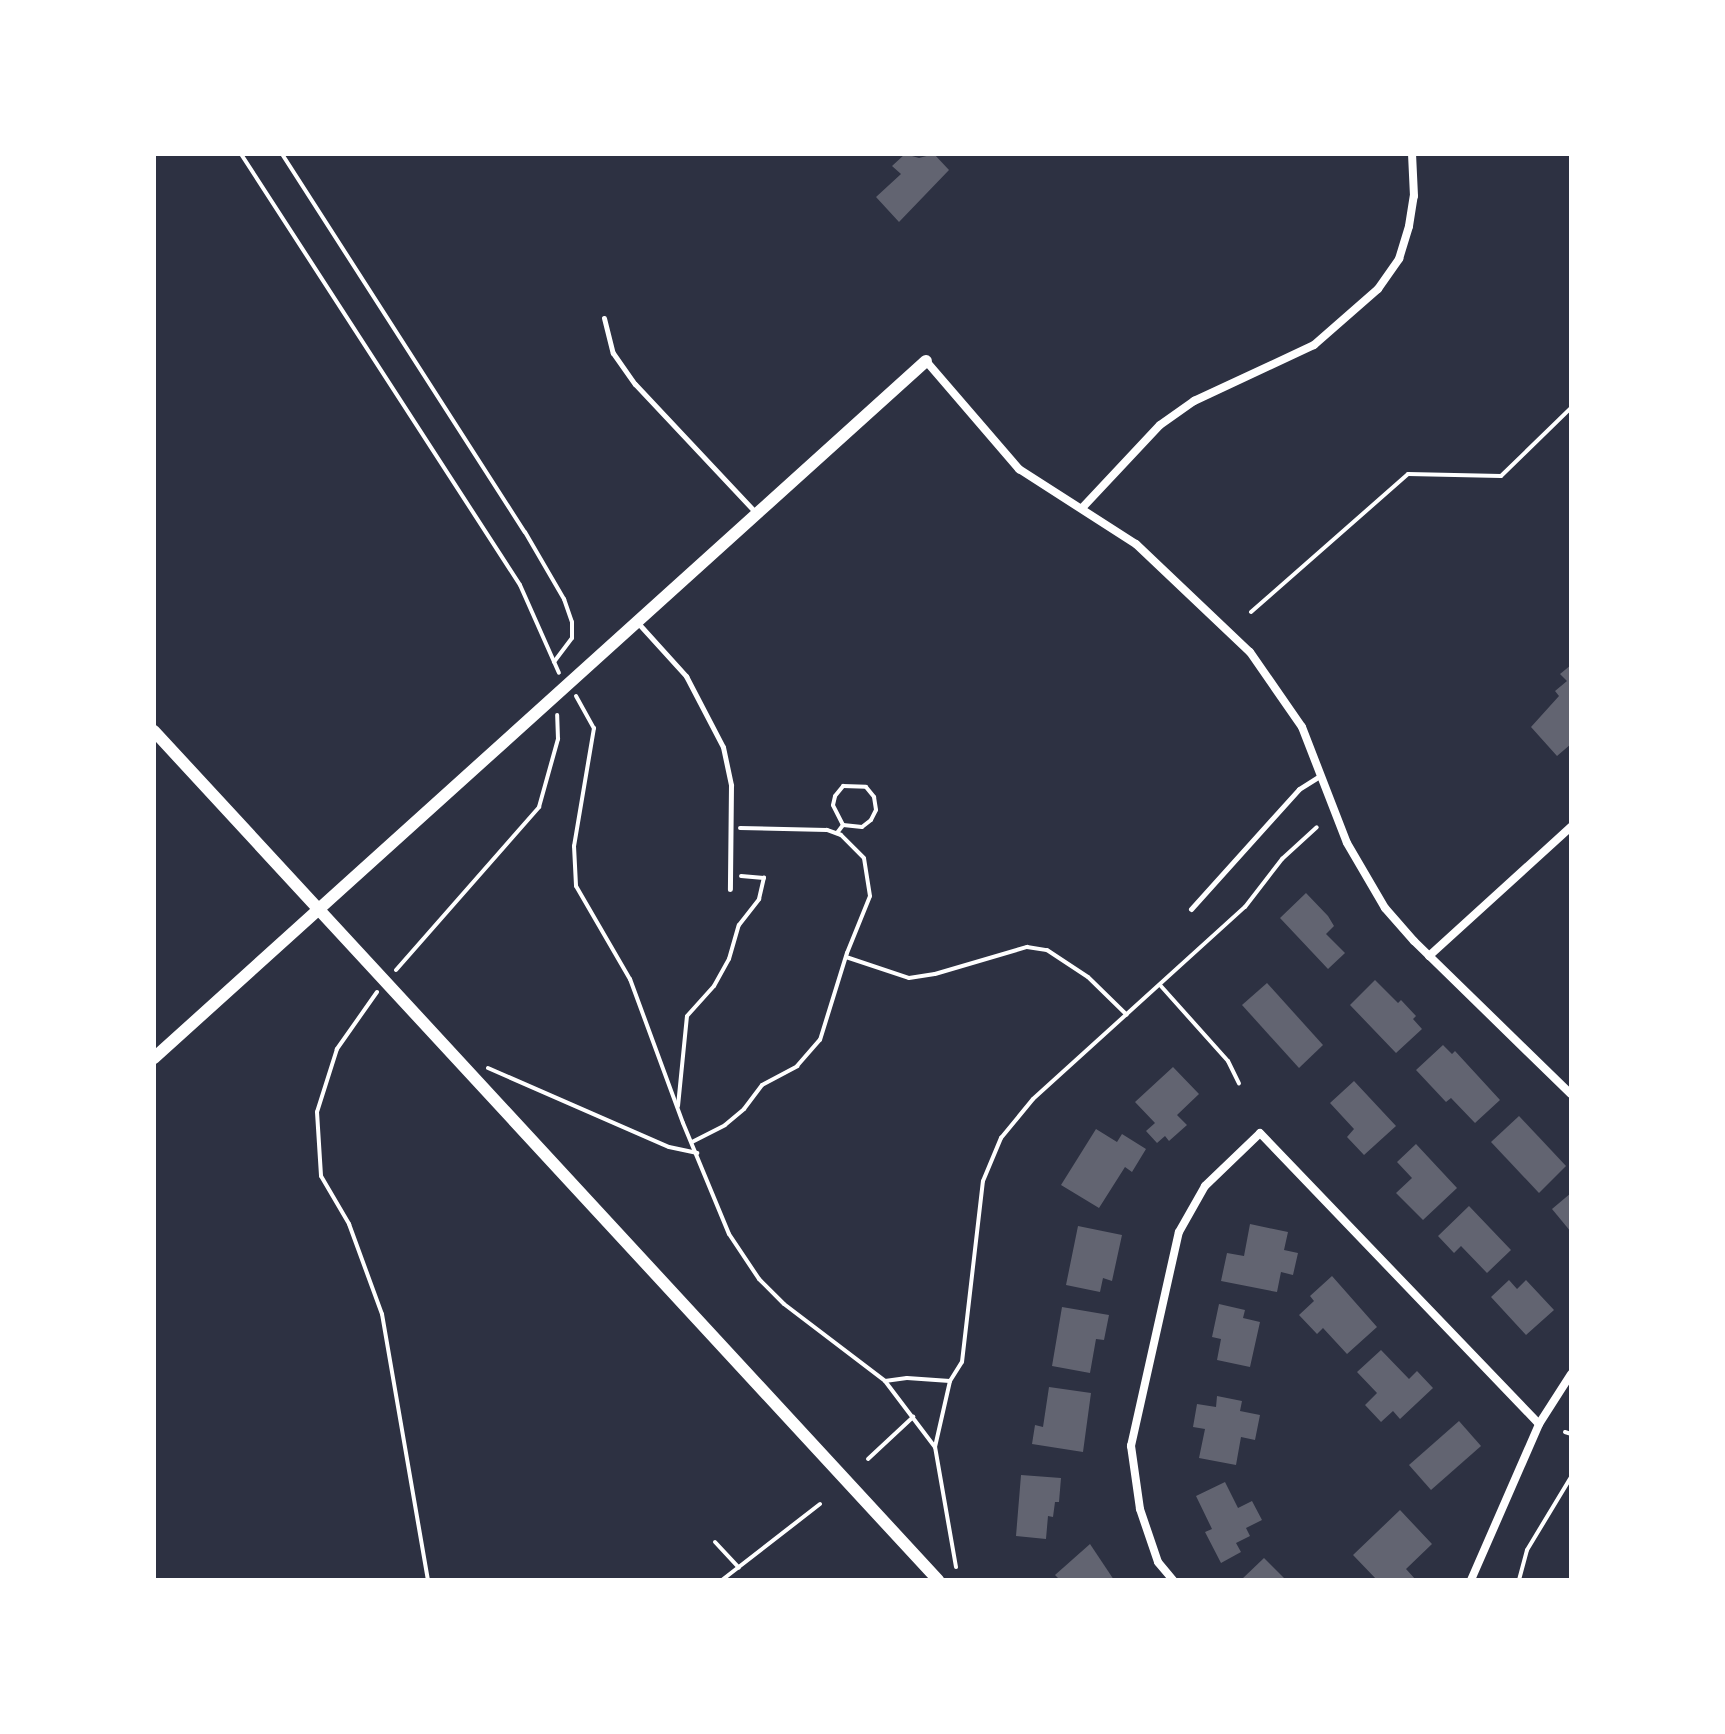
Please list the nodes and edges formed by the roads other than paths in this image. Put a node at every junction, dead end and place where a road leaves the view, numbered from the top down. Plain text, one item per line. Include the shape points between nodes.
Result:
1 (1412, 154) edge
2 (604, 318) dead end
3 (926, 361) joint
4 (1083, 507) junction
5 (756, 514) junction
6 (637, 622) junction
7 (154, 731) edge
8 (1322, 775) junction
9 (1571, 827) edge
10 (730, 889) dead end
11 (320, 909) junction
12 (1191, 909) dead end
13 (1429, 956) junction
14 (154, 1058) edge
15 (1571, 1094) edge
16 (1571, 1374) edge
17 (1539, 1424) junction
18 (938, 1580) edge
19 (1173, 1580) edge
20 (1471, 1580) edge

1 - 4 street via 1409,226 1399,259 1378,289 1314,345 1194,401 1160,425
2 - 5 lane via 613,353 635,384
3 - 4 street via 1019,469
3 - 5 street
4 - 8 street via 1136,544 1250,652 1291,707
5 - 6 street
6 - 10 lane via 686,676 715,726 731,785
6 - 11 street
7 - 11 street
8 - 12 lane via 1299,789
8 - 13 street via 1370,888
9 - 13 street
11 - 14 street
11 - 18 street
13 - 15 street
16 - 17 street
17 - 19 street via 1260,1133 1205,1186 1179,1232 1131,1446 1140,1509 1158,1562
17 - 20 street

